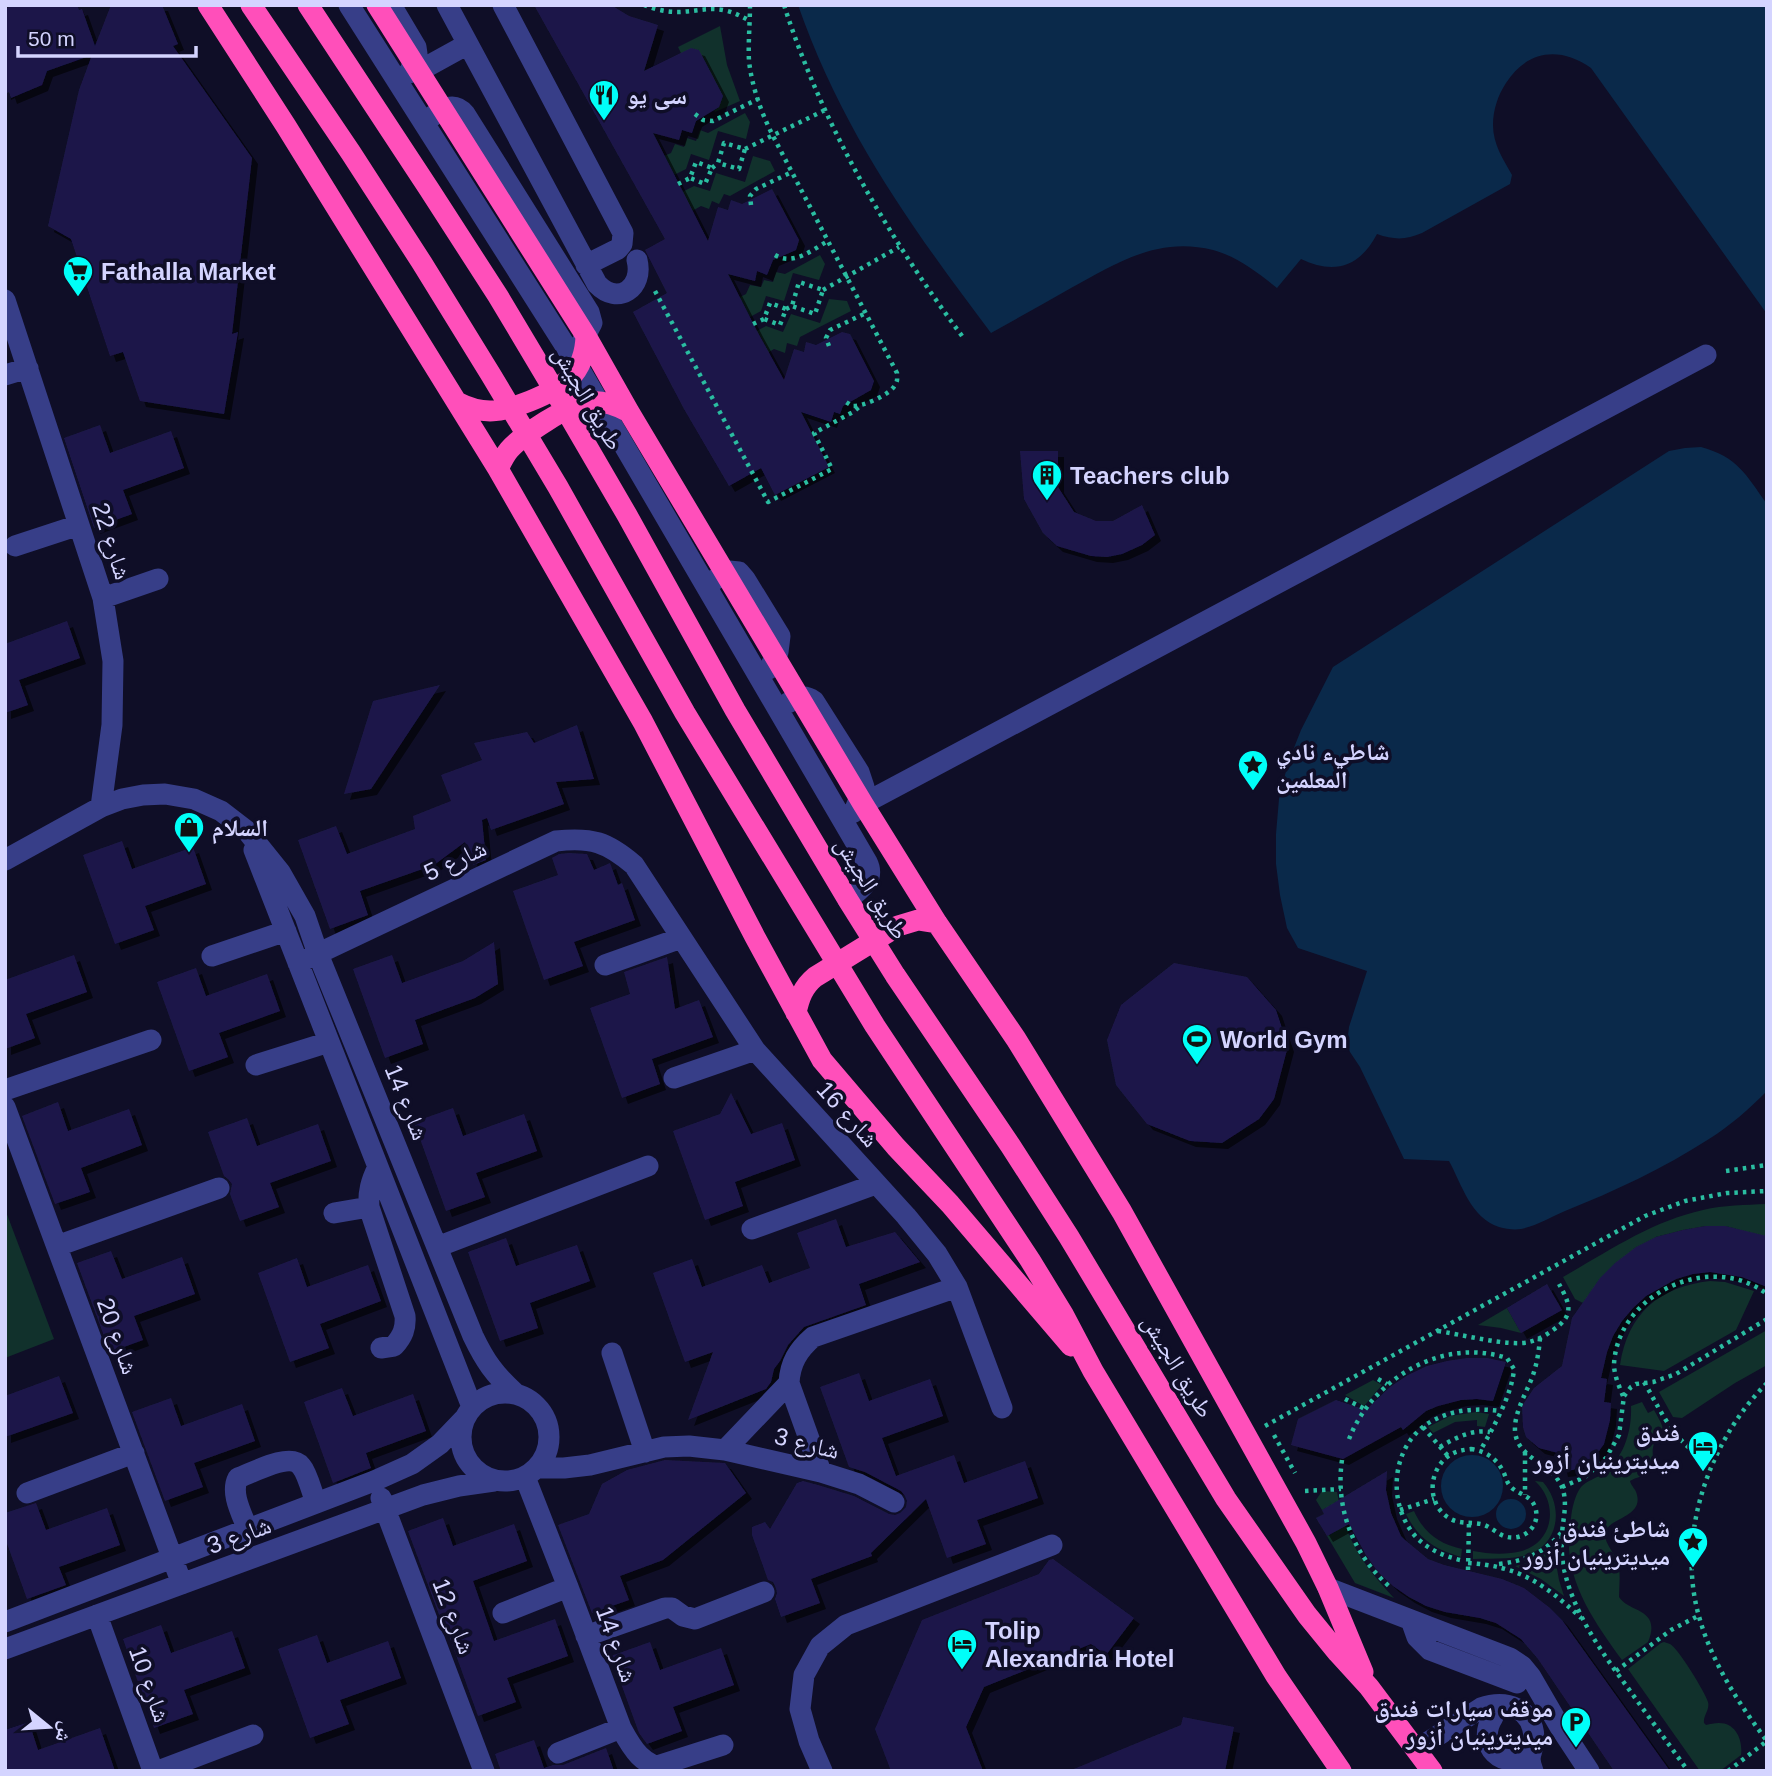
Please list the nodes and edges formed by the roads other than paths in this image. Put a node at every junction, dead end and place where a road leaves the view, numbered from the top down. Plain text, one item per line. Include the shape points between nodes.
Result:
1 (208, 5) edge
2 (251, 5) edge
3 (308, 5) edge
4 (349, 5) edge
5 (377, 5) edge
6 (391, 5) edge
7 (447, 5) edge
8 (503, 5) edge
9 (468, 44) junction
10 (419, 71) junction
11 (402, 88) junction
12 (424, 122) junction
13 (573, 240) junction
14 (538, 258) junction
15 (638, 260) dead end
16 (586, 265) junction
17 (5, 300) edge
18 (586, 336) junction
19 (1706, 355) dead end
20 (573, 358) junction
21 (28, 368) junction
22 (5, 375) edge
23 (457, 402) junction
24 (629, 412) junction
25 (498, 469) junction
26 (79, 524) junction
27 (15, 546) dead end
28 (158, 579) dead end
29 (706, 587) junction
30 (103, 598) junction
31 (762, 683) junction
32 (778, 710) junction
33 (863, 804) junction
34 (101, 807) junction
35 (846, 826) junction
36 (247, 831) junction
37 (5, 860) edge
38 (634, 865) joint
39 (848, 900) junction
40 (937, 923) junction
41 (286, 931) junction
42 (681, 937) junction
43 (318, 954) junction
44 (212, 956) dead end
45 (298, 963) junction
46 (605, 965) dead end
47 (796, 1013) junction
48 (151, 1040) dead end
49 (329, 1042) junction
50 (755, 1051) junction
51 (256, 1065) dead end
52 (674, 1078) dead end
53 (5, 1090) edge
54 (5, 1107) edge
55 (648, 1166) dead end
56 (378, 1167) junction
57 (876, 1184) junction
58 (219, 1188) dead end
59 (369, 1207) junction
60 (334, 1213) dead end
61 (752, 1229) dead end
62 (57, 1246) junction
63 (437, 1247) junction
64 (957, 1287) junction
65 (381, 1348) dead end
66 (612, 1353) dead end
67 (1093, 1371) junction
68 (789, 1383) junction
69 (515, 1393) junction
70 (1002, 1408) dead end
71 (468, 1413) junction
72 (725, 1450) junction
73 (645, 1452) junction
74 (134, 1453) junction
75 (531, 1472) junction
76 (821, 1472) junction
77 (374, 1481) junction
78 (494, 1481) junction
79 (27, 1493) dead end
80 (894, 1502) dead end
81 (316, 1503) junction
82 (385, 1508) junction
83 (248, 1530) junction
84 (1052, 1545) dead end
85 (173, 1559) junction
86 (182, 1584) junction
87 (568, 1587) junction
88 (1328, 1588) junction
89 (764, 1592) dead end
90 (503, 1613) dead end
91 (97, 1615) junction
92 (1411, 1620) junction
93 (5, 1622) edge
94 (586, 1636) junction
95 (5, 1649) edge
96 (1517, 1684) dead end
97 (1369, 1687) junction
98 (1493, 1717) dead end
99 (621, 1728) junction
100 (253, 1735) dead end
101 (723, 1745) dead end
102 (1417, 1749) junction
103 (558, 1753) dead end
104 (1531, 1762) edge
105 (661, 1769) edge
106 (156, 1771) edge
107 (484, 1771) edge
108 (822, 1771) edge
109 (1341, 1771) edge
110 (1432, 1771) edge
111 (1589, 1771) edge

1 - 23 highway
2 - 67 highway via 436,285 558,487 685,713 875,1026 1030,1260
3 - 39 highway, طريق الجيش via 537,362
4 - 11 street
5 - 10 highway
6 - 11 street via 417,51
7 - 9 street
8 - 16 street via 623,233 618,249
9 - 10 street
9 - 13 street
10 - 14 highway
11 - 12 street
12 - 20 street
12 - 20 street via 445,108 456,107 465,114 591,316 591,328
13 - 14 street
13 - 16 street
14 - 18 highway
15 - 16 street via 636,282 617,294 602,289
17 - 21 street, شارع 22
18 - 23 highway via 580,364 554,391 495,412
18 - 24 highway
19 - 33 street
20 - 29 street
21 - 22 street
21 - 26 street, شارع 22
23 - 25 highway
24 - 25 highway via 608,403 573,406 519,440
24 - 33 highway
25 - 47 highway via 643,722
26 - 27 street
26 - 30 street, شارع 22
28 - 30 street
29 - 31 street
29 - 31 street via 724,572 738,572 778,631 778,652
30 - 34 street, شارع 22 via 113,661 112,725
31 - 32 street
32 - 35 street
32 - 35 street via 797,697 814,701 859,772 864,787
33 - 40 highway
34 - 36 street, شارع 14 via 122,799 165,794 194,799 221,811
34 - 37 street, شارع 14
35 - 39 street via 870,872 867,883
36 - 41 street, شارع 14
36 - 43 street, شارع 14 via 280,872 305,916
38 - 42 street, شارع 16
38 - 43 street, شارع 5 via 599,842 578,838 556,841
39 - 97 highway, طريق الجيش via 1069,1237 1226,1499 1307,1615
40 - 47 highway via 918,920 898,926 815,977 801,993
40 - 88 highway via 1016,1039 1122,1212
41 - 44 street
41 - 45 street, شارع 14
42 - 46 street
42 - 50 street, شارع 16
43 - 45 street, شارع 5
43 - 63 street, شارع 14
45 - 49 street, شارع 14
47 - 67 highway via 822,1060
48 - 53 street
49 - 51 street
49 - 56 street, شارع 14
50 - 52 street
50 - 57 street, شارع 16
54 - 62 street, شارع 20
55 - 63 street
56 - 59 street via 368,1193
56 - 71 street, شارع 14
57 - 61 street
57 - 64 street, شارع 16 via 937,1254
58 - 62 street
59 - 60 street
59 - 65 street via 405,1316 400,1340
62 - 74 street, شارع 20
63 - 69 street, شارع 14 via 483,1357
64 - 68 street via 813,1337 795,1357
64 - 70 street, شارع 16
66 - 73 street
67 - 109 highway via 1276,1676
68 - 72 street
68 - 76 street
69 - 71 street via 485,1397
69 - 75 street via 541,1410 548,1424 546,1455
71 - 77 street, شارع 3 via 440,1444 412,1464
71 - 78 street via 460,1435 462,1450 480,1475
72 - 73 street, شارع 3 via 689,1446
72 - 76 street, شارع 3
73 - 75 street, شارع 3
74 - 79 street
74 - 85 street, شارع 20
75 - 78 street via 510,1482
75 - 87 street, شارع 14
76 - 80 street, شارع 3
77 - 81 street, شارع 3
77 - 82 street, شارع 12
78 - 82 street, شارع 3 via 447,1489
81 - 83 street, شارع 3
81 - 83 street via 302,1467 294,1461 238,1478 234,1491
82 - 86 street, شارع 3
82 - 107 street, شارع 12
83 - 85 street, شارع 3
84 - 108 street via 846,1625 820,1646 804,1675 800,1709
85 - 86 street, شارع 20
85 - 93 street, شارع 3
86 - 91 street, شارع 3
87 - 90 street
87 - 94 street, شارع 14
88 - 92 street
88 - 97 highway
89 - 94 street via 695,1619 665,1608
91 - 95 street, شارع 3
91 - 106 street, شارع 10
92 - 96 street via 1417,1637 1430,1650
92 - 111 street via 1522,1666
94 - 99 street, شارع 14
97 - 102 highway, طريق الجيش
98 - 104 street via 1486,1733 1491,1750 1506,1759
99 - 103 street
99 - 105 street, شارع 14 via 632,1749
100 - 106 street
101 - 105 street
102 - 104 street via 1481,1708 1506,1704 1518,1709 1533,1730
102 - 110 highway, طريق الجيش

